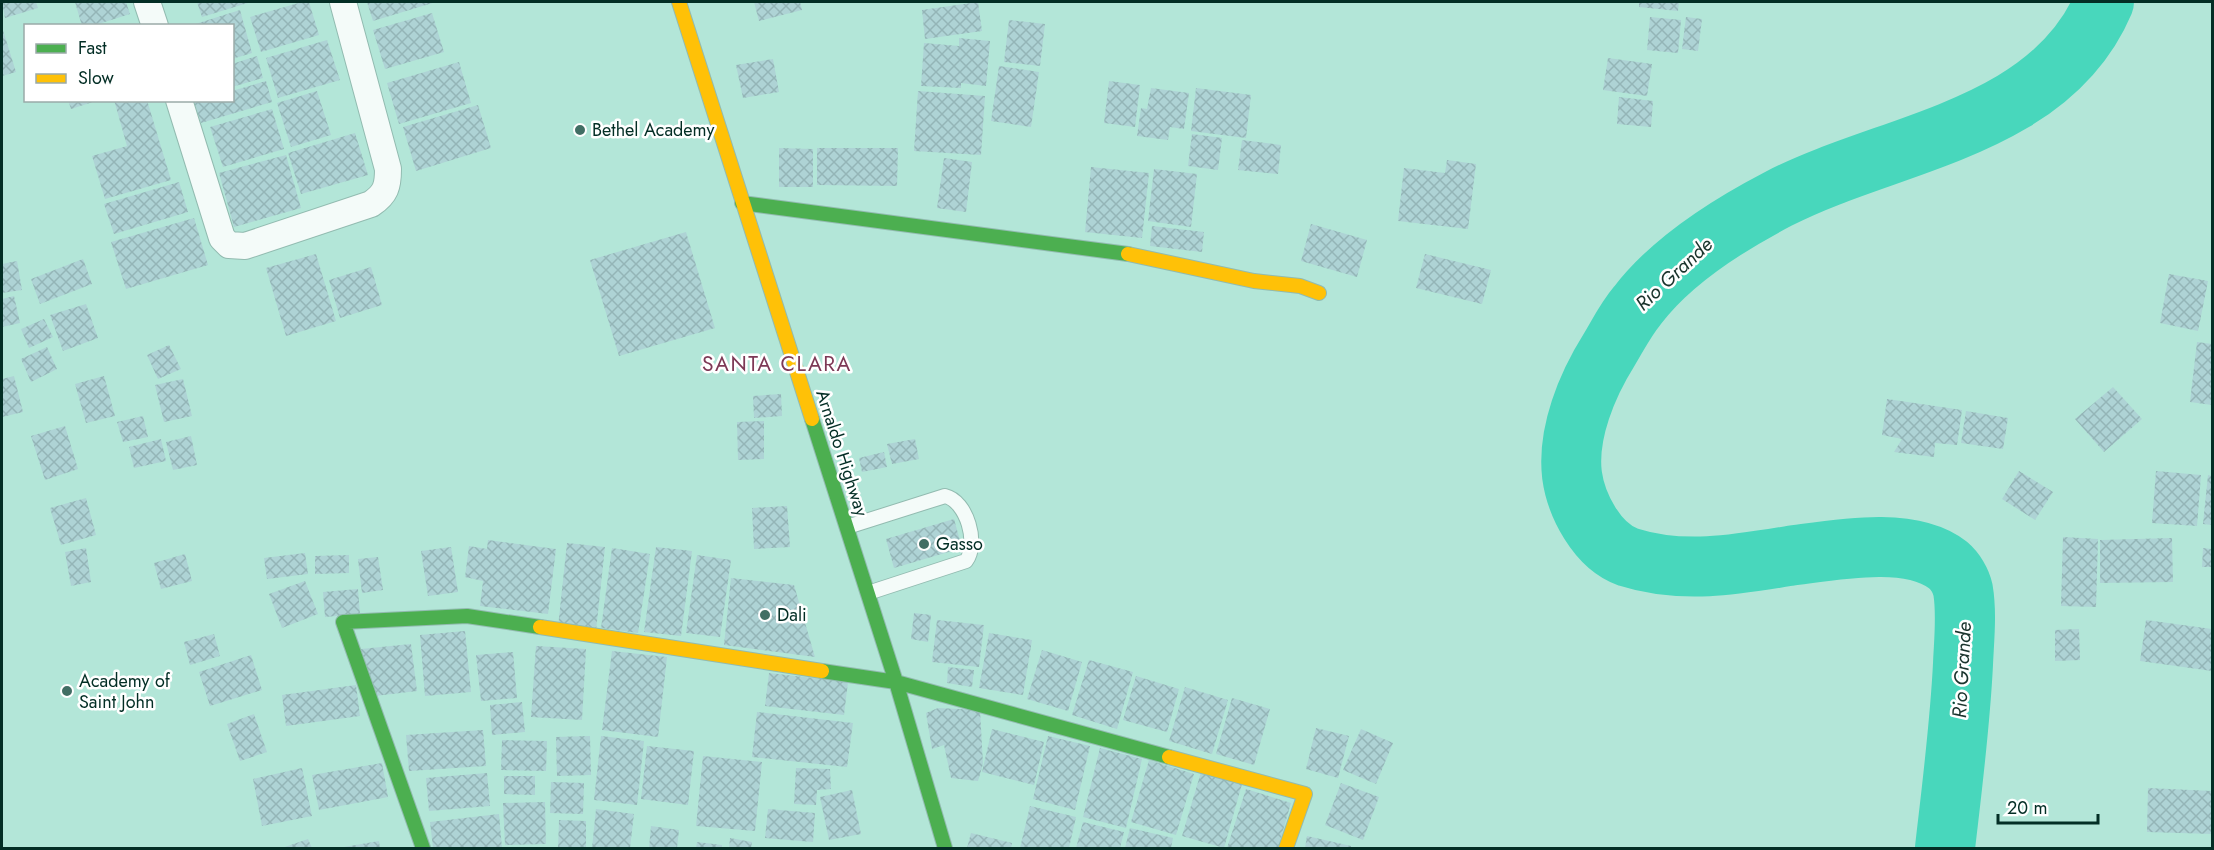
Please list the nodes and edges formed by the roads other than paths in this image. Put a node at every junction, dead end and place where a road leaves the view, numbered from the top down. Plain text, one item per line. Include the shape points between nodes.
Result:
1 (147, 2) edge
2 (343, 2) edge
3 (679, 2) edge
4 (154, 24) edge
5 (180, 102) edge
6 (742, 203) junction
7 (1319, 293) dead end
8 (847, 527) junction
9 (868, 593) junction
10 (896, 682) junction
11 (423, 849) edge
12 (945, 849) edge
13 (1286, 849) edge

1 - 4 street
2 - 5 street via 388,169 384,196 371,204 245,246 229,245 222,238
3 - 6 street, Arnaldo Highway
6 - 7 street via 1145,256
6 - 8 street, Arnaldo Highway
8 - 9 street, Arnaldo Highway
8 - 9 lane via 945,496 961,504 972,542 972,553 966,561
9 - 10 street, Arnaldo Highway
10 - 11 street via 467,616 343,622
10 - 12 street, Arnaldo Highway
10 - 13 street via 1305,794

